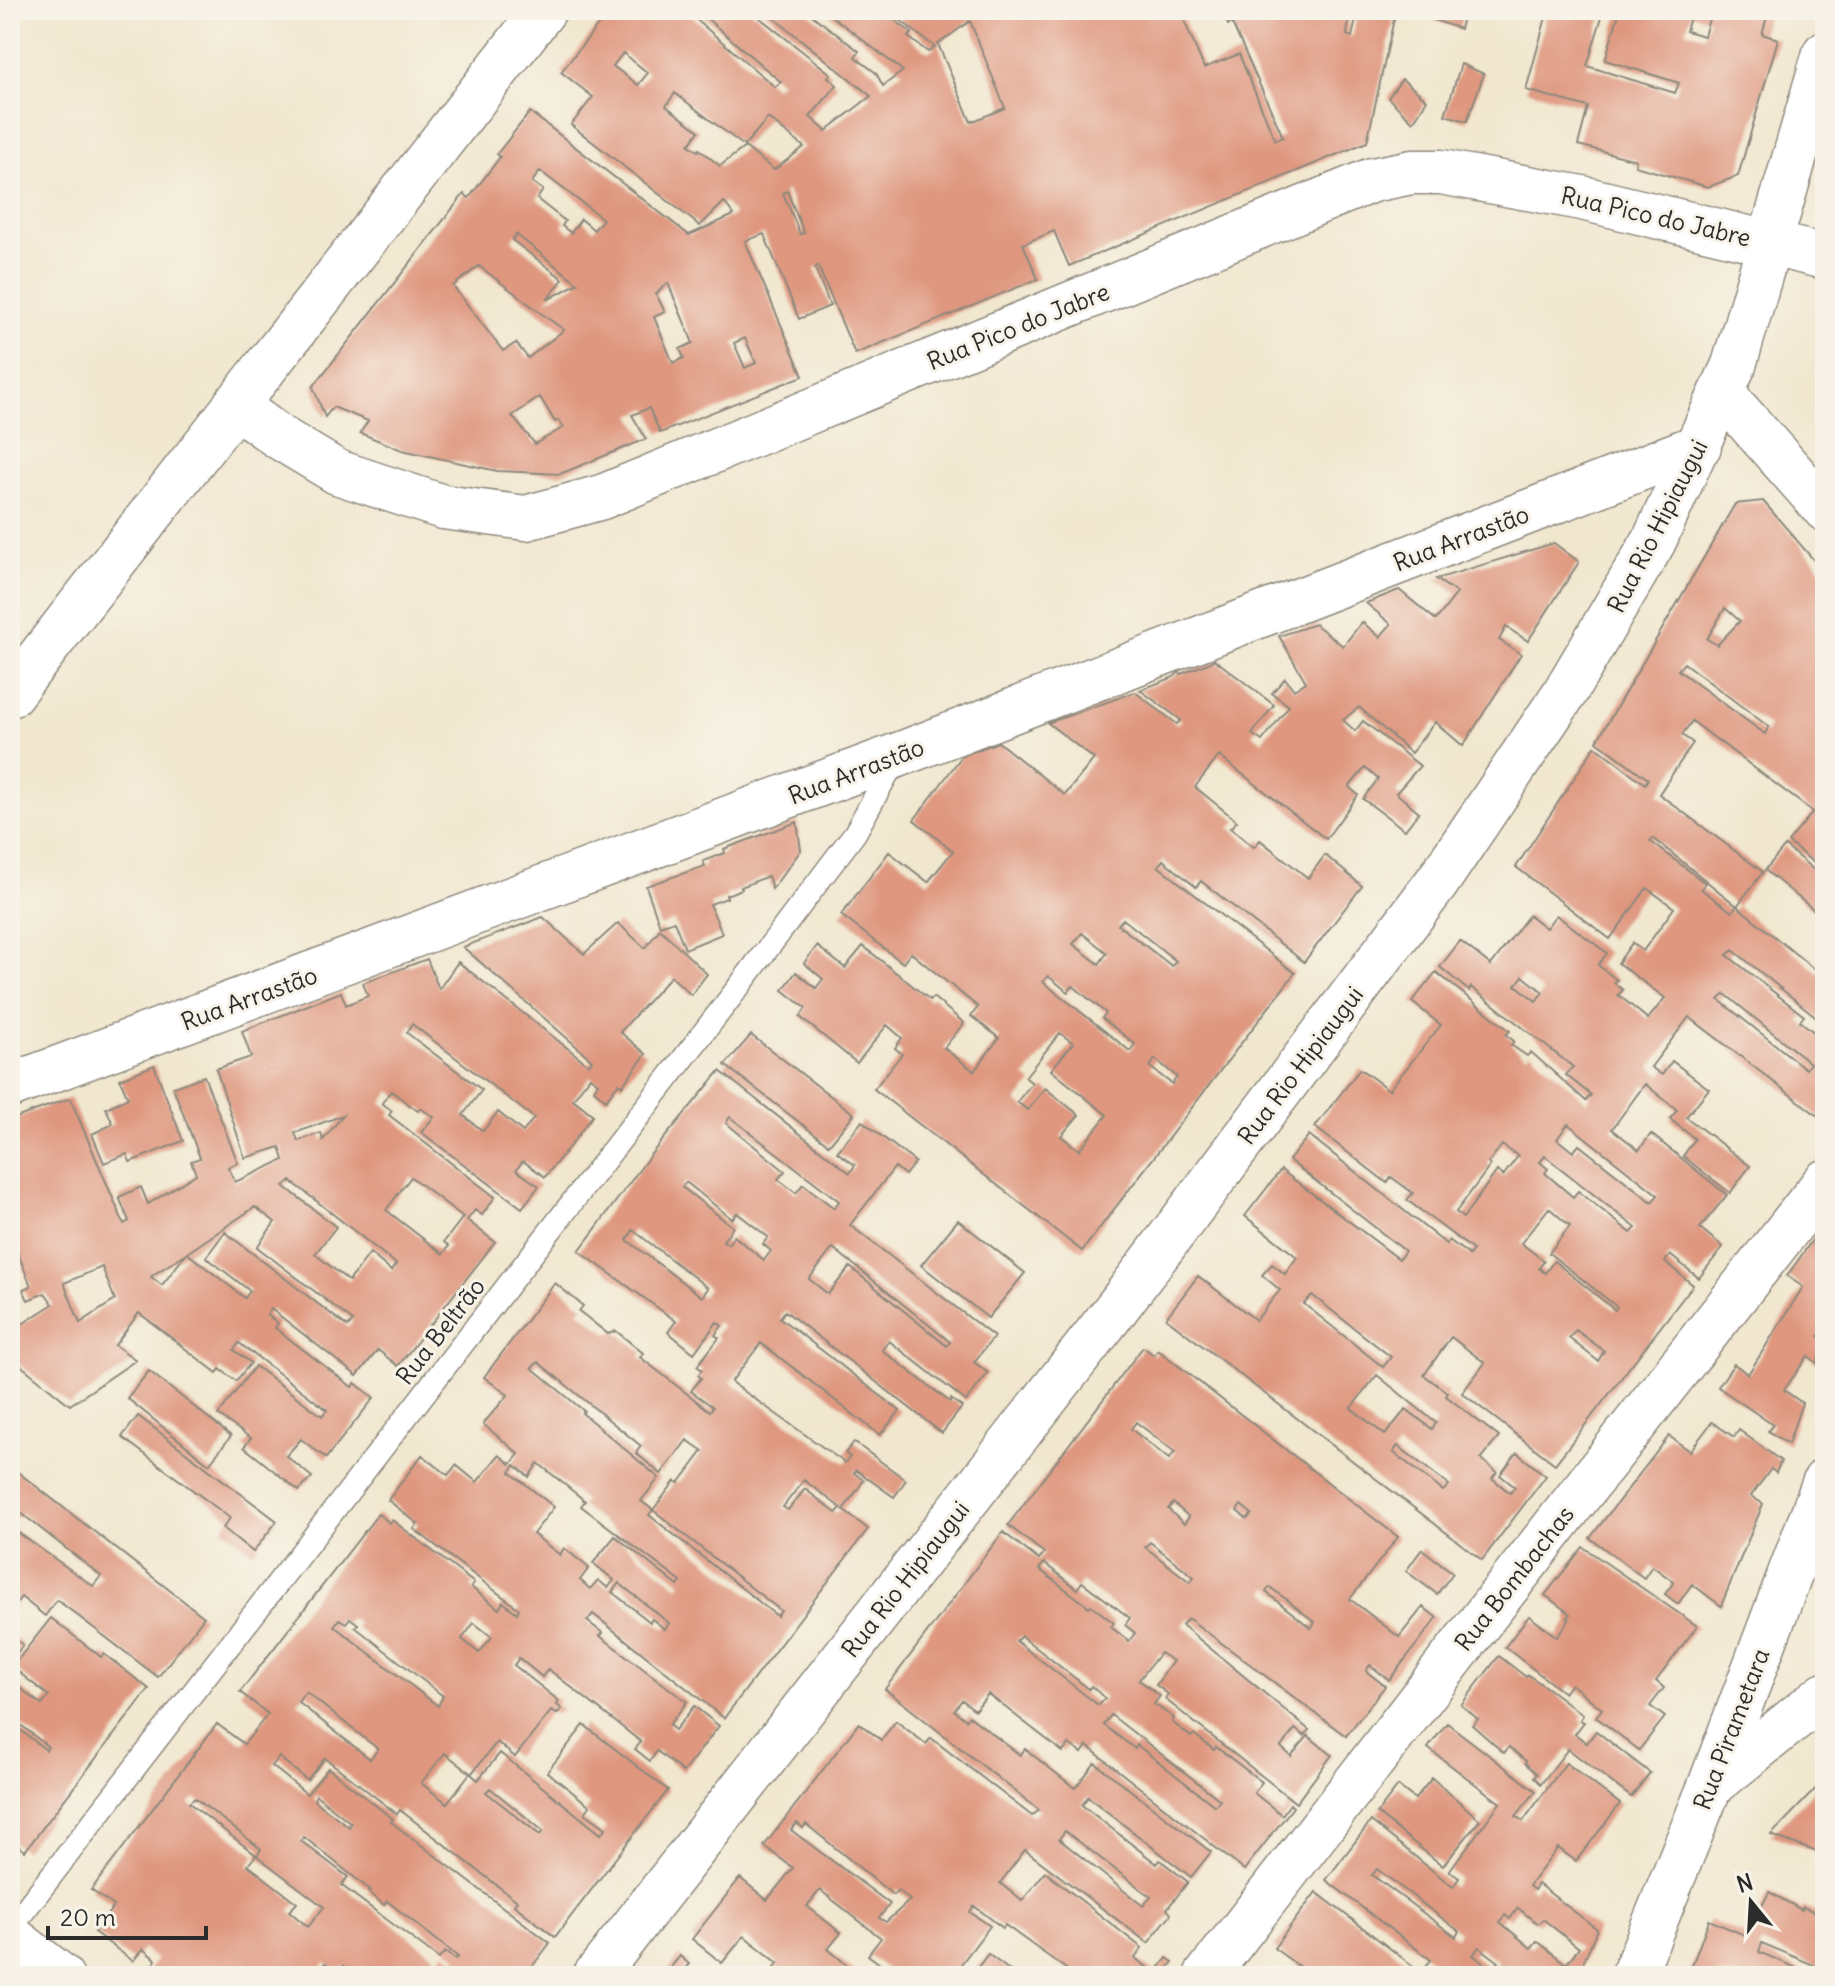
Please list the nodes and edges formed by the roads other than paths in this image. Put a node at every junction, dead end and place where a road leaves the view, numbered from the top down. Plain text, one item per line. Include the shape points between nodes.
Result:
1 (544, 10) edge
2 (1825, 53) edge
3 (1771, 242) junction
4 (1825, 257) edge
5 (1723, 394) junction
6 (235, 405) junction
7 (1699, 446) junction
8 (1825, 509) edge
9 (10, 695) edge
10 (898, 755) junction
11 (10, 1086) edge
12 (1825, 1182) edge
13 (1825, 1481) edge
14 (1825, 1694) edge
15 (1710, 1786) junction
16 (10, 1929) edge
17 (10, 1936) edge
18 (61, 1976) edge
19 (595, 1976) edge
20 (1206, 1976) edge
21 (1633, 1976) edge

1 - 6 street
2 - 3 street, Rua Rio Hipiaugui
3 - 4 street, Rua Pico do Jabre
3 - 5 street, Rua Rio Hipiaugui
3 - 6 street, Rua Pico do Jabre via 1441,172 1372,180 666,472 526,518 443,507 337,472
5 - 7 street, Rua Rio Hipiaugui
5 - 8 street
6 - 9 street
7 - 10 street, Rua Arrastão
7 - 19 street, Rua Rio Hipiaugui via 1654,541 1564,694 1438,881 1119,1305
10 - 11 street, Rua Arrastão
10 - 16 lane, Rua Beltrão via 855,833 731,997
12 - 20 street, Rua Bombachas
13 - 15 street, Rua Pirametara
14 - 15 street
15 - 21 street, Rua Pirametara
17 - 18 street

